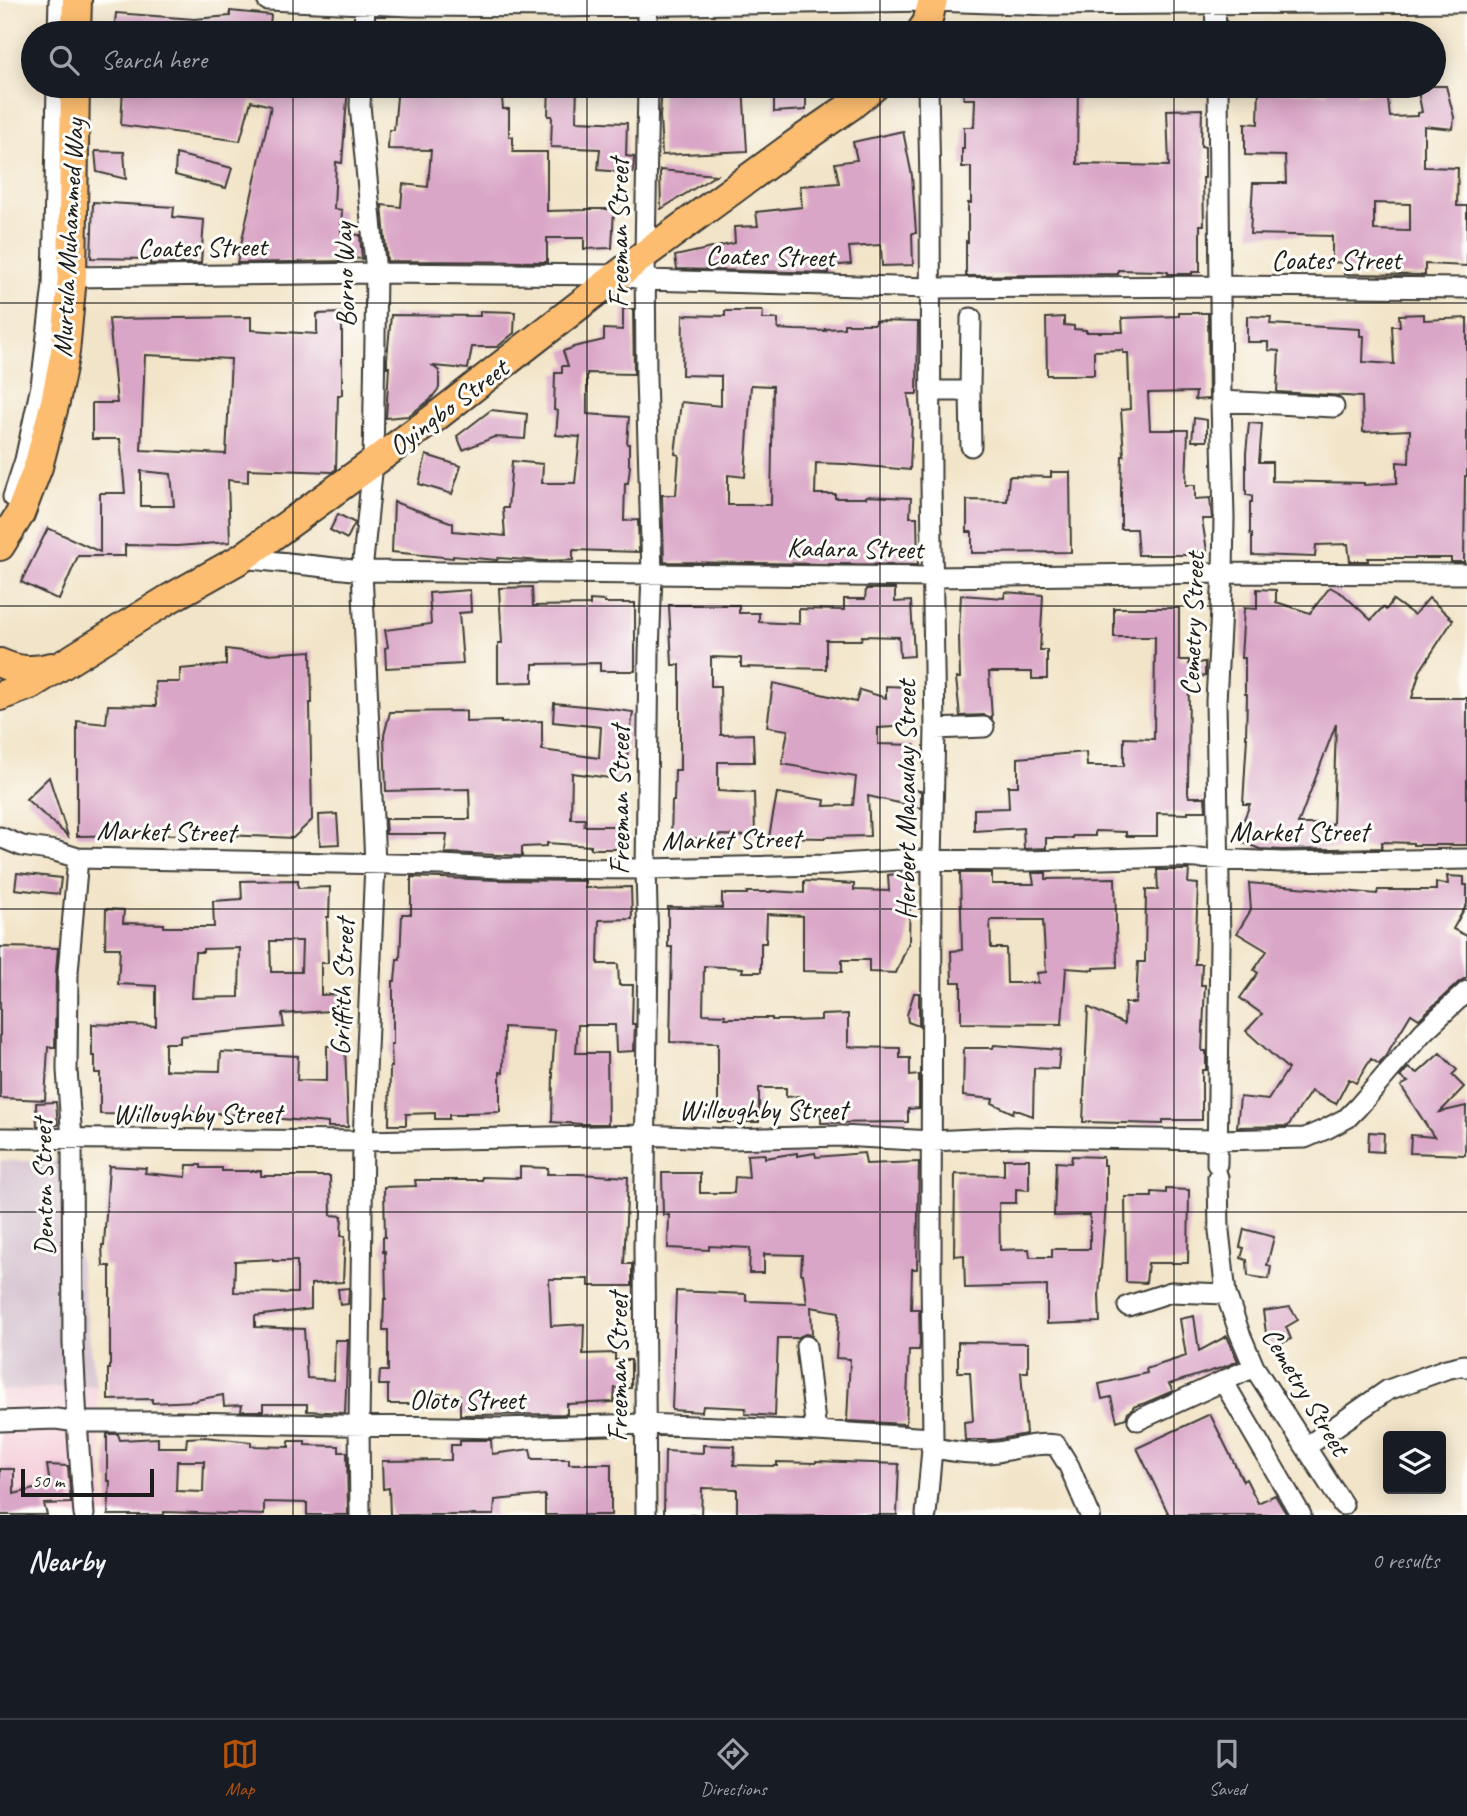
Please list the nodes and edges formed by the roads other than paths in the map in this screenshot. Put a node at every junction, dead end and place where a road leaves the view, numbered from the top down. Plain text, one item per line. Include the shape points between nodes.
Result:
1 (59, 0) edge
2 (77, 0) edge
3 (267, 0) edge
4 (365, 1) edge
5 (1215, 2) edge
6 (1467, 2) edge
7 (647, 3) edge
8 (928, 18) edge
9 (58, 21) edge
10 (76, 21) edge
11 (364, 21) edge
12 (647, 21) edge
13 (1216, 21) edge
14 (57, 98) edge
15 (75, 98) edge
16 (360, 98) edge
17 (647, 98) edge
18 (860, 98) edge
19 (928, 98) edge
20 (1219, 98) edge
21 (637, 270) junction
22 (376, 273) junction
23 (72, 277) junction
24 (1220, 286) junction
25 (931, 288) junction
26 (1467, 288) edge
27 (971, 318) dead end
28 (932, 391) junction
29 (970, 391) junction
30 (1221, 401) junction
31 (1334, 407) dead end
32 (971, 446) dead end
33 (373, 463) junction
34 (0, 527) edge
35 (0, 546) edge
36 (242, 558) junction
37 (362, 571) junction
38 (1223, 573) junction
39 (652, 574) junction
40 (1467, 574) edge
41 (933, 577) junction
42 (0, 663) edge
43 (66, 664) junction
44 (0, 696) edge
45 (984, 727) dead end
46 (934, 729) junction
47 (0, 837) edge
48 (78, 858) junction
49 (1219, 859) junction
50 (1467, 859) edge
51 (932, 860) junction
52 (375, 864) junction
53 (646, 869) junction
54 (1467, 991) edge
55 (646, 1135) junction
56 (0, 1138) edge
57 (72, 1140) junction
58 (1217, 1140) junction
59 (932, 1141) junction
60 (363, 1142) junction
61 (1226, 1294) junction
62 (1128, 1306) dead end
63 (806, 1346) dead end
64 (1254, 1367) junction
65 (1467, 1367) edge
66 (1223, 1381) junction
67 (1138, 1420) dead end
68 (0, 1421) edge
69 (77, 1422) junction
70 (645, 1424) junction
71 (359, 1426) junction
72 (816, 1430) junction
73 (932, 1442) junction
74 (1306, 1447) junction
75 (1343, 1505) dead end
76 (84, 1515) edge
77 (360, 1515) edge
78 (646, 1515) edge
79 (926, 1515) edge
80 (1090, 1515) edge
81 (1301, 1515) edge

1 - 9 street
2 - 10 highway
3 - 4 street
4 - 7 street via 542,7
4 - 11 street
5 - 6 street
5 - 8 street via 1049,5
5 - 13 street
7 - 8 street
7 - 12 street
14 - 34 street via 53,285 41,386 25,460
15 - 23 highway, Murtula Muhammed Way
16 - 22 street, Borno Way
17 - 21 street, Freeman Street
18 - 21 highway, Oyingbo Street
19 - 25 street, Herbert Macaulay Street
20 - 24 street, Cemetry Street
21 - 22 street, Coates Street
21 - 25 street, Coates Street
21 - 33 highway, Oyingbo Street
21 - 39 street, Freeman Street via 646,377
22 - 23 street, Coates Street
22 - 33 street, Borno Way
23 - 35 highway, Murtula Muhammed Way via 65,352 38,467 20,514
24 - 25 street, Coates Street
24 - 26 street, Coates Street
24 - 30 street, Cemetry Street
25 - 28 street, Herbert Macaulay Street
27 - 29 street
28 - 29 street
28 - 41 street, Herbert Macaulay Street
29 - 32 street
30 - 31 street
30 - 38 street, Cemetry Street
33 - 36 highway, Oyingbo Street
33 - 37 street, Griffith Street
36 - 37 street, Kadara Street
36 - 43 highway, Oyingbo Street
37 - 39 street, Kadara Street
37 - 52 street, Griffith Street
38 - 40 street, Kadara Street
38 - 41 street, Kadara Street
38 - 49 street, Cemetry Street via 1216,701
39 - 41 street, Kadara Street
39 - 53 street, Freeman Street
41 - 46 street, Herbert Macaulay Street
42 - 43 highway via 38,671
43 - 44 highway, Oyingbo Street
45 - 46 street
46 - 51 street, Herbert Macaulay Street
47 - 48 street, Market Street
48 - 52 street, Market Street
48 - 57 street, Denton Street via 68,972
49 - 50 street, Market Street
49 - 51 street, Market Street
49 - 58 street, Cemetry Street
51 - 53 street, Market Street
51 - 59 street, Herbert Macaulay Street
52 - 53 street, Market Street
52 - 60 street, Griffith Street
53 - 55 street, Freeman Street
54 - 58 street, Willoughby Street via 1423,1032 1347,1118 1305,1138
55 - 59 street, Willoughby Street
55 - 60 street, Willoughby Street
55 - 70 street, Freeman Street
56 - 57 street, Willoughby Street
57 - 60 street, Willoughby Street
57 - 69 street, Denton Street
58 - 59 street, Willoughby Street via 1015,1137
58 - 61 street, Cemetry Street
59 - 73 street, Herbert Macaulay Street
60 - 71 street, Griffith Street
61 - 62 street via 1171,1292
61 - 64 street, Cemetry Street
63 - 72 street
64 - 66 street
64 - 74 street, Cemetry Street
65 - 74 street via 1446,1369 1388,1390
66 - 67 street
66 - 81 street
68 - 69 street, Oloto Street
69 - 71 street, Oloto Street
69 - 76 street, Denton Street
70 - 71 street, Oloto Street via 500,1429
70 - 72 street, Oloto Street
70 - 78 street, Freeman Street
71 - 77 street, Griffith Street
72 - 73 street, Oloto Street
73 - 79 street, Herbert Macaulay Street
73 - 80 street, Oloto Street via 961,1453 1056,1445
74 - 75 street, Cemetry Street

